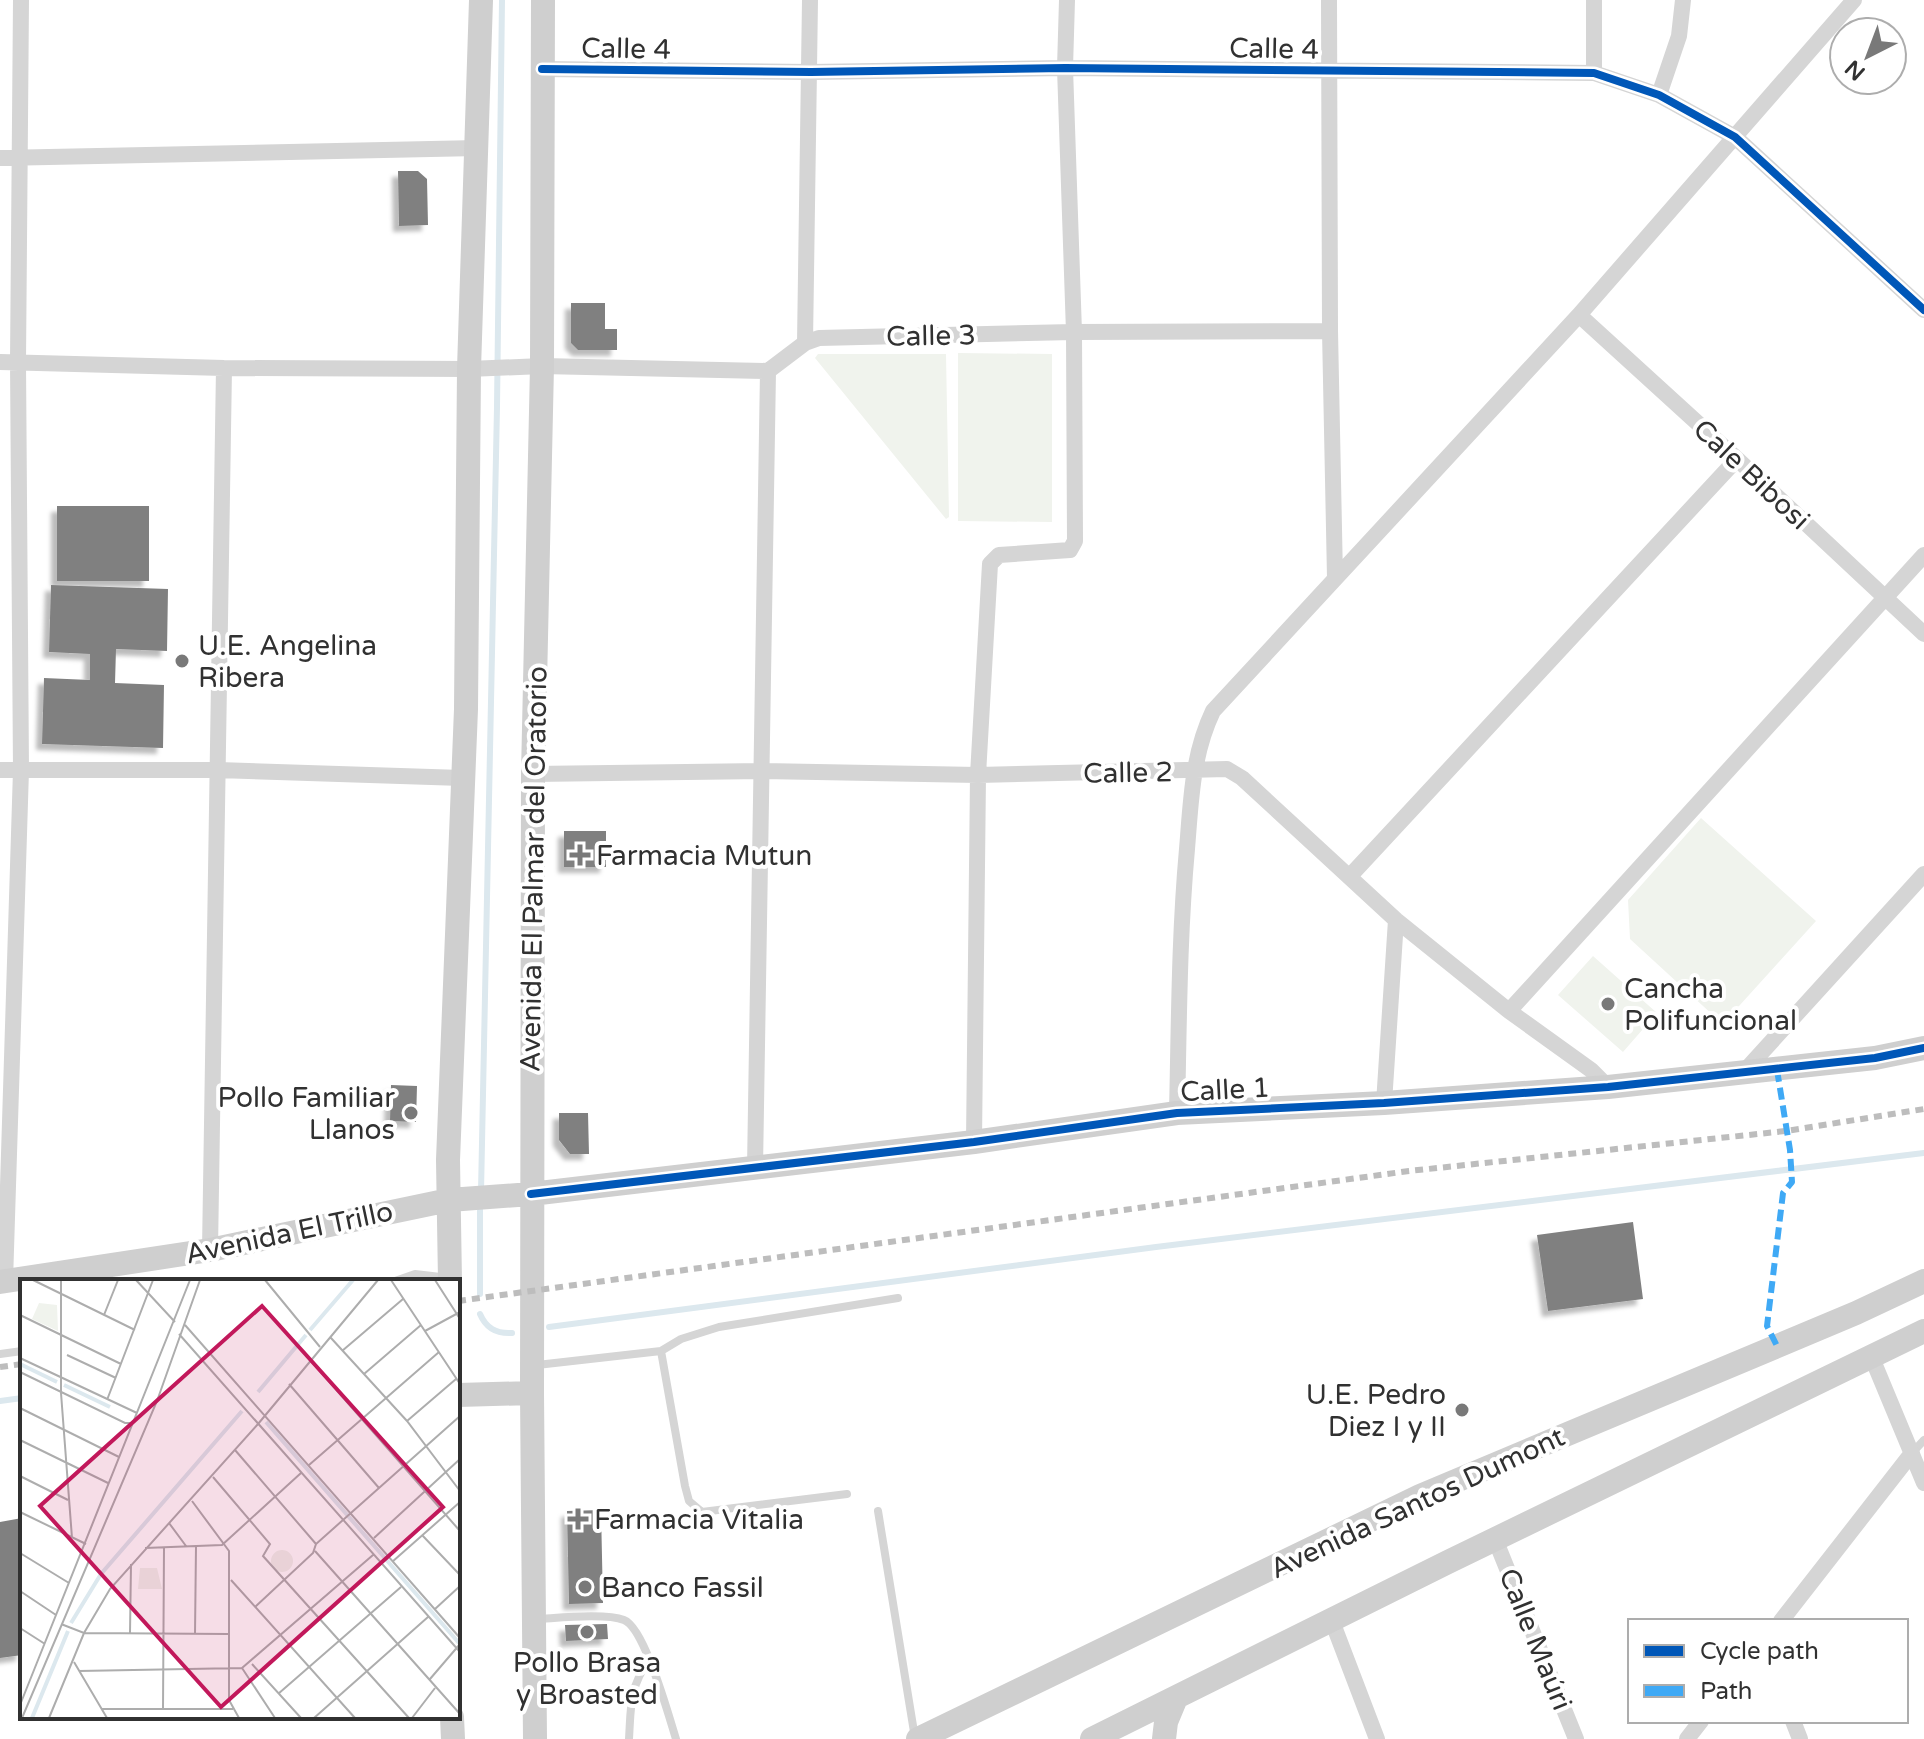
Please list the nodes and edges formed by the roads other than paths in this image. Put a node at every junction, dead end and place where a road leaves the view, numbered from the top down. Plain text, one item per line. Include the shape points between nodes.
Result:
1 (21, 0) edge
2 (481, 0) edge
3 (543, 0) edge
4 (810, 0) edge
5 (1067, 0) edge
6 (1329, 0) edge
7 (1594, 0) edge
8 (1683, 0) edge
9 (1854, 0) edge
10 (1065, 68) junction
11 (542, 69) junction
12 (1328, 71) junction
13 (811, 72) junction
14 (1594, 73) junction
15 (1659, 95) junction
16 (1735, 137) junction
17 (478, 148) junction
18 (0, 158) edge
19 (18, 158) junction
20 (1924, 310) edge
21 (1579, 315) junction
22 (1330, 331) junction
23 (1074, 332) junction
24 (805, 343) junction
25 (0, 362) edge
26 (18, 362) junction
27 (542, 366) junction
28 (224, 368) junction
29 (477, 369) junction
30 (768, 371) junction
31 (1737, 459) junction
32 (1924, 555) edge
33 (1335, 578) junction
34 (1884, 598) junction
35 (1924, 634) edge
36 (0, 770) edge
37 (21, 770) junction
38 (218, 770) junction
39 (763, 771) junction
40 (1193, 771) junction
41 (533, 774) junction
42 (978, 775) junction
43 (462, 778) junction
44 (1924, 874) edge
45 (1350, 876) junction
46 (1396, 920) junction
47 (1509, 1011) junction
48 (1924, 1048) edge
49 (1742, 1074) junction
50 (1608, 1087) junction
51 (1384, 1103) junction
52 (1177, 1113) junction
53 (974, 1142) junction
54 (755, 1168) junction
55 (531, 1194) junction
56 (458, 1198) junction
57 (210, 1250) junction
58 (22, 1279) edge
59 (401, 1279) edge
60 (444, 1279) edge
61 (450, 1279) edge
62 (1924, 1281) edge
63 (3, 1282) edge
64 (898, 1298) dead end
65 (1924, 1331) edge
66 (20, 1351) edge
67 (661, 1351) junction
68 (0, 1354) edge
69 (1872, 1358) junction
70 (532, 1365) junction
71 (522, 1393) junction
72 (462, 1394) edge
73 (1924, 1440) edge
74 (1912, 1453) junction
75 (1924, 1483) edge
76 (847, 1494) dead end
77 (878, 1511) dead end
78 (1495, 1539) junction
79 (534, 1619) junction
80 (1783, 1619) edge
81 (1332, 1621) junction
82 (649, 1660) junction
83 (1176, 1698) junction
84 (452, 1719) edge
85 (1699, 1723) edge
86 (1110, 1736) edge
87 (453, 1739) edge
88 (535, 1739) edge
89 (629, 1739) edge
90 (676, 1739) edge
91 (916, 1739) edge
92 (1164, 1739) edge
93 (1377, 1739) edge
94 (1576, 1739) edge
95 (1687, 1739) edge

1 - 19 street
2 - 17 main road
3 - 11 main road, Avenida El Palmar del Oratorio
4 - 13 street
5 - 10 street
6 - 12 street
7 - 14 street
8 - 15 street via 1679,36
9 - 16 street
10 - 12 street, Calle 4
10 - 13 street, Calle 4
10 - 23 street
11 - 13 street, Calle 4
11 - 27 main road, Avenida El Palmar del Oratorio
12 - 14 street, Calle 4
12 - 22 street
13 - 24 street
14 - 15 street, Calle 4
15 - 16 street, Calle 4
16 - 20 street, Calle 4
16 - 21 street
17 - 19 street
17 - 29 main road
18 - 19 street
19 - 26 street
21 - 31 street, Cale Bibosi
21 - 33 street
22 - 23 street, Calle 3
22 - 33 street
23 - 24 street, Calle 3 via 819,338
23 - 42 street via 1075,541 1070,550 999,555 990,564
24 - 30 street, Calle 3
25 - 26 street
26 - 28 street
26 - 37 street
27 - 29 street
27 - 30 street
27 - 41 main road, Avenida El Palmar del Oratorio
28 - 29 street
28 - 38 street
29 - 43 main road
30 - 39 street
31 - 34 street, Cale Bibosi
31 - 45 street
32 - 34 street
33 - 40 street via 1213,711
34 - 35 street, Cale Bibosi
34 - 47 street
36 - 37 street
37 - 38 street
37 - 63 street
38 - 43 street
38 - 57 street
39 - 41 street, Calle 2
39 - 42 street, Calle 2
39 - 54 street
40 - 42 street, Calle 2
40 - 45 street, Calle 2 via 1235,772
40 - 52 street via 1181,915
41 - 55 main road, Avenida El Palmar del Oratorio
42 - 53 street
43 - 56 main road
44 - 49 street
45 - 46 street, Calle 2
46 - 47 street, Calle 2
46 - 51 street
47 - 50 street, Calle 2
48 - 49 main road, Calle 1
49 - 50 main road, Calle 1
50 - 51 main road, Calle 1
51 - 52 main road, Calle 1
52 - 53 main road, Calle 1
53 - 54 main road, Calle 1
54 - 55 main road, Calle 1
55 - 56 main road, Avenida El Trillo
55 - 70 main road, Avenida El Palmar del Oratorio
56 - 57 main road, Avenida El Trillo
56 - 61 main road
57 - 58 main road, Avenida El Trillo
59 - 60 lane via 415,1274
62 - 91 main road, Avenida Santos Dumont via 1420,1496
64 - 67 lane via 719,1327
65 - 69 main road
66 - 68 lane
67 - 70 lane
67 - 76 lane via 685,1486 689,1501 702,1512
69 - 74 street
69 - 78 main road
70 - 71 main road, Avenida El Palmar del Oratorio
71 - 72 main road
71 - 79 main road, Avenida El Palmar del Oratorio
73 - 74 lane
74 - 75 street
74 - 80 street
77 - 91 lane
78 - 81 main road
78 - 94 street, Calle Maúri
79 - 82 lane via 625,1620 636,1630
79 - 88 main road, Avenida El Palmar del Oratorio
81 - 83 main road
81 - 93 street
82 - 89 lane via 632,1692
82 - 90 lane
83 - 86 main road
83 - 92 main road
84 - 87 main road
85 - 95 street

